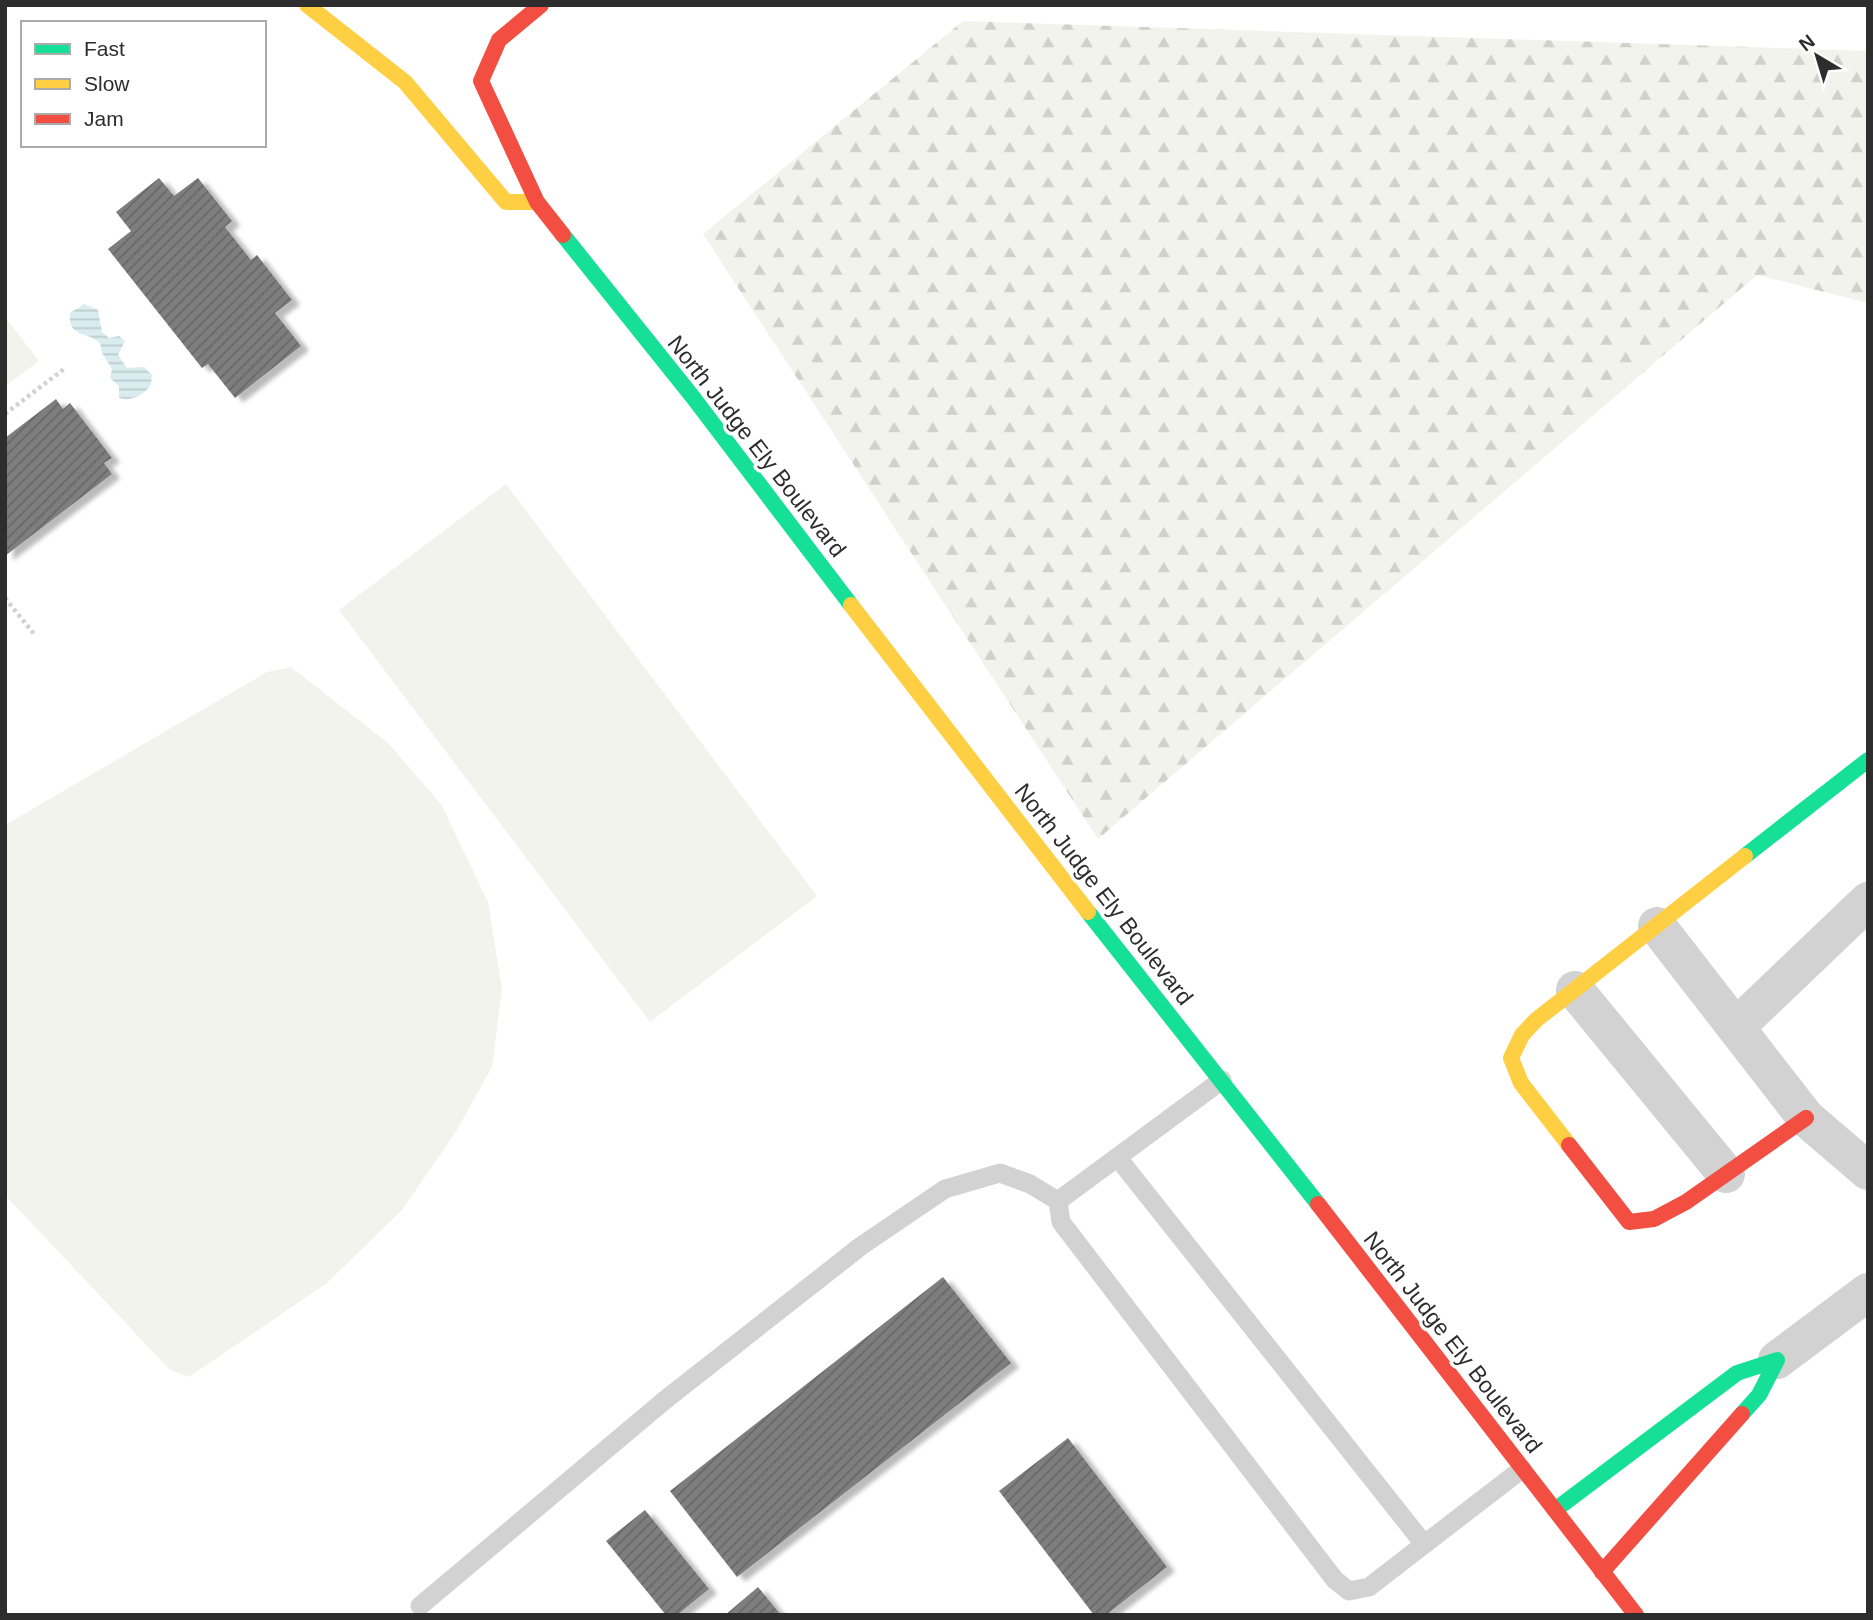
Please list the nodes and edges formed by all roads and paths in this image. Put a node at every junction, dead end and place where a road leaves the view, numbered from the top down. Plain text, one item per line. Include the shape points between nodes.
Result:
1 (307, 5) edge
2 (541, 5) edge
3 (537, 202) junction
4 (64, 369) dead end
5 (5, 414) edge
6 (5, 598) edge
7 (34, 634) dead end
8 (1868, 760) edge
9 (1868, 901) edge
10 (1657, 926) junction
11 (1575, 990) junction
12 (1736, 1027) junction
13 (1222, 1080) junction
14 (1806, 1118) junction
15 (1118, 1158) junction
16 (1868, 1171) edge
17 (1726, 1174) junction
18 (1058, 1201) junction
19 (1868, 1292) edge
20 (1777, 1360) junction
21 (1522, 1469) junction
22 (1555, 1510) junction
23 (1424, 1545) junction
24 (1602, 1572) junction
25 (420, 1606) dead end
26 (1635, 1614) edge

1 - 3 street via 405,82 506,202
2 - 3 street, North Judge Ely Boulevard via 499,40 481,81
3 - 13 street, North Judge Ely Boulevard
4 - 5 path
6 - 7 path
8 - 10 street
9 - 12 street
10 - 11 street
10 - 12 street
11 - 17 street
11 - 17 street via 1522,1035 1511,1058 1521,1083 1614,1204 1629,1222 1654,1219
12 - 14 street
13 - 15 lane
13 - 21 street, North Judge Ely Boulevard
14 - 16 street
14 - 17 street
15 - 18 lane
15 - 23 lane
18 - 23 lane via 1061,1222 1335,1580 1349,1591 1369,1587
18 - 25 lane via 1000,1173 945,1189 861,1246 665,1400
19 - 20 street
20 - 22 street via 1737,1373
20 - 24 street via 1759,1395
21 - 22 street, North Judge Ely Boulevard
21 - 23 lane
22 - 24 street, North Judge Ely Boulevard
24 - 26 street, North Judge Ely Boulevard

